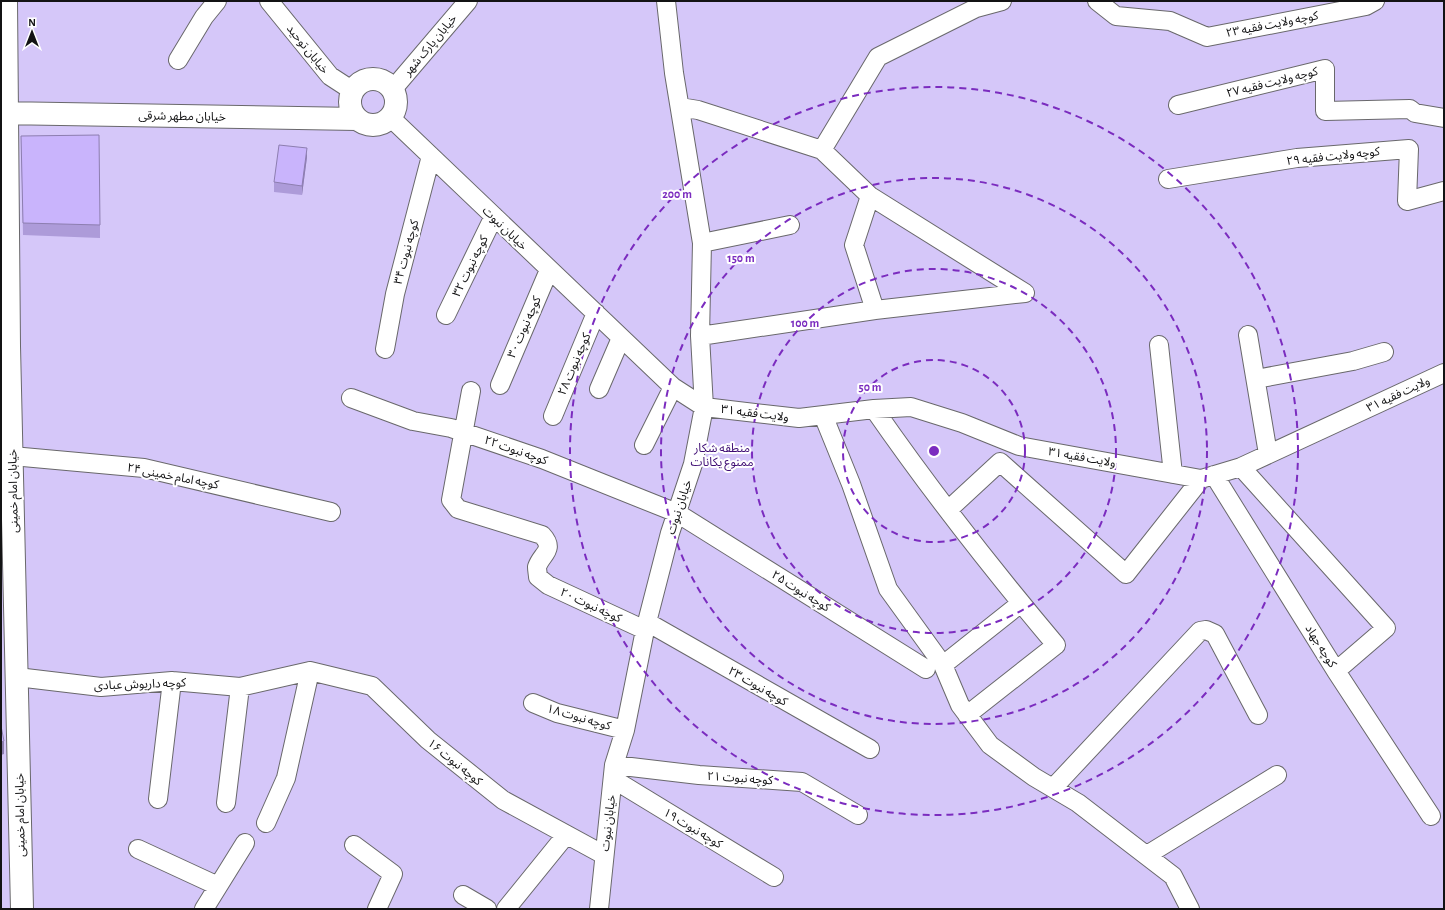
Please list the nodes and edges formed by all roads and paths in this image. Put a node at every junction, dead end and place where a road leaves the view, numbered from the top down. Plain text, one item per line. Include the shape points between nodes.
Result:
1 (6, 1) edge
2 (217, 1) edge
3 (269, 1) edge
4 (468, 1) edge
5 (666, 1) edge
6 (1002, 1) edge
7 (1097, 1) edge
8 (1375, 1) edge
9 (178, 60) dead end
10 (393, 90) junction
11 (353, 91) junction
12 (1178, 105) dead end
13 (680, 107) junction
14 (4, 113) edge
15 (391, 118) junction
16 (1444, 118) edge
17 (357, 119) junction
18 (822, 150) junction
19 (431, 156) junction
20 (1168, 179) dead end
21 (1444, 191) edge
22 (870, 196) junction
23 (494, 216) junction
24 (790, 225) dead end
25 (702, 243) junction
26 (549, 270) junction
27 (875, 310) junction
28 (596, 313) junction
29 (446, 315) dead end
30 (1248, 335) dead end
31 (700, 336) junction
32 (622, 338) junction
33 (5, 345) edge
34 (1159, 345) dead end
35 (385, 349) dead end
36 (1384, 352) dead end
37 (1444, 373) edge
38 (1256, 379) junction
39 (6, 385) edge
40 (500, 385) dead end
41 (673, 387) junction
42 (599, 389) dead end
43 (472, 392) dead end
44 (351, 398) dead end
45 (704, 407) junction
46 (874, 409) junction
47 (823, 415) junction
48 (553, 416) dead end
49 (464, 432) junction
50 (644, 445) dead end
51 (1268, 454) junction
52 (12, 456) junction
53 (1241, 467) junction
54 (1173, 474) junction
55 (1208, 477) junction
56 (948, 510) junction
57 (331, 512) dead end
58 (677, 513) junction
59 (1021, 603) junction
60 (646, 626) junction
61 (934, 667) junction
62 (310, 671) junction
63 (1336, 671) junction
64 (17, 677) junction
65 (172, 681) junction
66 (240, 687) junction
67 (533, 703) dead end
68 (967, 715) junction
69 (1258, 715) dead end
70 (625, 730) junction
71 (870, 749) dead end
72 (613, 772) junction
73 (1277, 775) dead end
74 (1053, 788) junction
75 (158, 800) dead end
76 (226, 803) dead end
77 (858, 815) dead end
78 (1431, 816) dead end
79 (266, 823) dead end
80 (566, 835) junction
81 (245, 843) dead end
82 (354, 845) dead end
83 (138, 849) dead end
84 (604, 855) junction
85 (1147, 855) junction
86 (774, 877) dead end
87 (218, 886) junction
88 (463, 895) dead end
89 (22, 909) edge
90 (204, 909) edge
91 (377, 909) edge
92 (487, 909) edge
93 (506, 909) edge
94 (599, 909) edge
95 (1190, 909) edge

1 - 14 main road, خیابان امام خمینی
2 - 9 street via 204,17
3 - 11 street, خیابان توحید via 330,76
4 - 10 street, خیابان پارک شهر
5 - 13 street
6 - 18 street via 976,8 878,57
7 - 8 street, کوچه ولایت فقیه ۲۳ via 1116,16 1170,21 1207,37 1366,6
10 - 11 main road via 375,79 361,83
10 - 15 main road via 396,104
11 - 17 main road via 350,106
12 - 16 street, کوچه ولایت فقیه ۲۷ via 1325,69 1325,111 1410,109
13 - 18 street via 698,110
13 - 25 street
14 - 17 main road, خیابان مطهر شرقی
14 - 33 main road, خیابان امام خمینی
15 - 17 main road via 378,125 363,123
15 - 19 street, خیابان نبوت
18 - 22 street
19 - 23 street, خیابان نبوت
19 - 35 street, کوچه نبوت ۳۴ via 395,294
20 - 21 street, کوچه ولایت فقیه ۲۹ via 1296,158 1410,148 1407,201
22 - 27 street via 854,245
22 - 27 street via 1025,293
23 - 26 street, خیابان نبوت
23 - 29 street, کوچه نبوت ۳۲
24 - 25 street
25 - 31 street
26 - 28 street, خیابان نبوت
26 - 40 street, کوچه نبوت ۳۰
27 - 31 street
28 - 32 street, خیابان نبوت
28 - 48 street, کوچه نبوت ۲۸
30 - 38 street
31 - 45 street
32 - 41 street, خیابان نبوت
32 - 42 street
33 - 39 main road, خیابان امام خمینی
34 - 54 street
36 - 38 street
37 - 51 street, ولایت فقیه ۳۱
38 - 51 street
39 - 52 main road, خیابان امام خمینی
41 - 45 street, خیابان نبوت
41 - 50 street
43 - 49 street
44 - 49 street, کوچه نبوت ۲۲ via 413,421
45 - 47 street, ولایت فقیه ۳۱ via 799,418
45 - 58 street, خیابان نبوت via 693,464
46 - 47 street, ولایت فقیه ۳۱
46 - 54 street, ولایت فقیه ۳۱ via 911,407 962,423 1019,446
46 - 56 street
47 - 61 street via 851,484 888,589
49 - 58 street, کوچه نبوت ۲۲ via 542,459
49 - 60 street, کوچه نبوت ۲۰ via 451,500 458,509 542,536 547,541 548,550 537,568 538,577 548,585
51 - 53 street, ولایت فقیه ۳۱
52 - 57 street, کوچه امام خمینی ۲۴ via 144,468
52 - 64 main road, خیابان امام خمینی
53 - 55 street, ولایت فقیه ۳۱
53 - 63 street via 1386,628
54 - 55 street, ولایت فقیه ۳۱
55 - 56 street via 1126,574 1000,462
55 - 63 street, کوچه جهاد
56 - 59 street
58 - 60 street, خیابان نبوت
58 - 61 street, کوچه نبوت ۲۵
59 - 61 street
59 - 68 street via 1056,645
60 - 70 street, خیابان نبوت
60 - 71 street, کوچه نبوت ۲۳
61 - 68 street
62 - 66 street, کوچه داریوش عبادی
62 - 79 street via 286,778
62 - 80 street, کوچه نبوت ۱۶ via 372,686 428,740 503,800
63 - 78 street, کوچه جهاد
64 - 65 street, کوچه داریوش عبادی via 101,687
64 - 89 main road, خیابان امام خمینی
65 - 66 street, کوچه داریوش عبادی
65 - 75 street
66 - 76 street
67 - 70 street, کوچه نبوت ۱۸ via 557,713
68 - 74 street via 990,745
69 - 74 street via 1215,634 1206,630 1200,631
70 - 72 street, خیابان نبوت
72 - 77 street, کوچه نبوت ۲۱ via 802,782
72 - 84 street, خیابان نبوت
72 - 86 street, کوچه نبوت ۱۹
73 - 85 street
74 - 85 street via 1078,802
80 - 84 street, کوچه نبوت ۱۶
80 - 93 street
81 - 87 street
82 - 91 street via 393,874
83 - 87 street
84 - 94 street, خیابان نبوت
85 - 95 street via 1173,876
87 - 90 street
88 - 92 street

